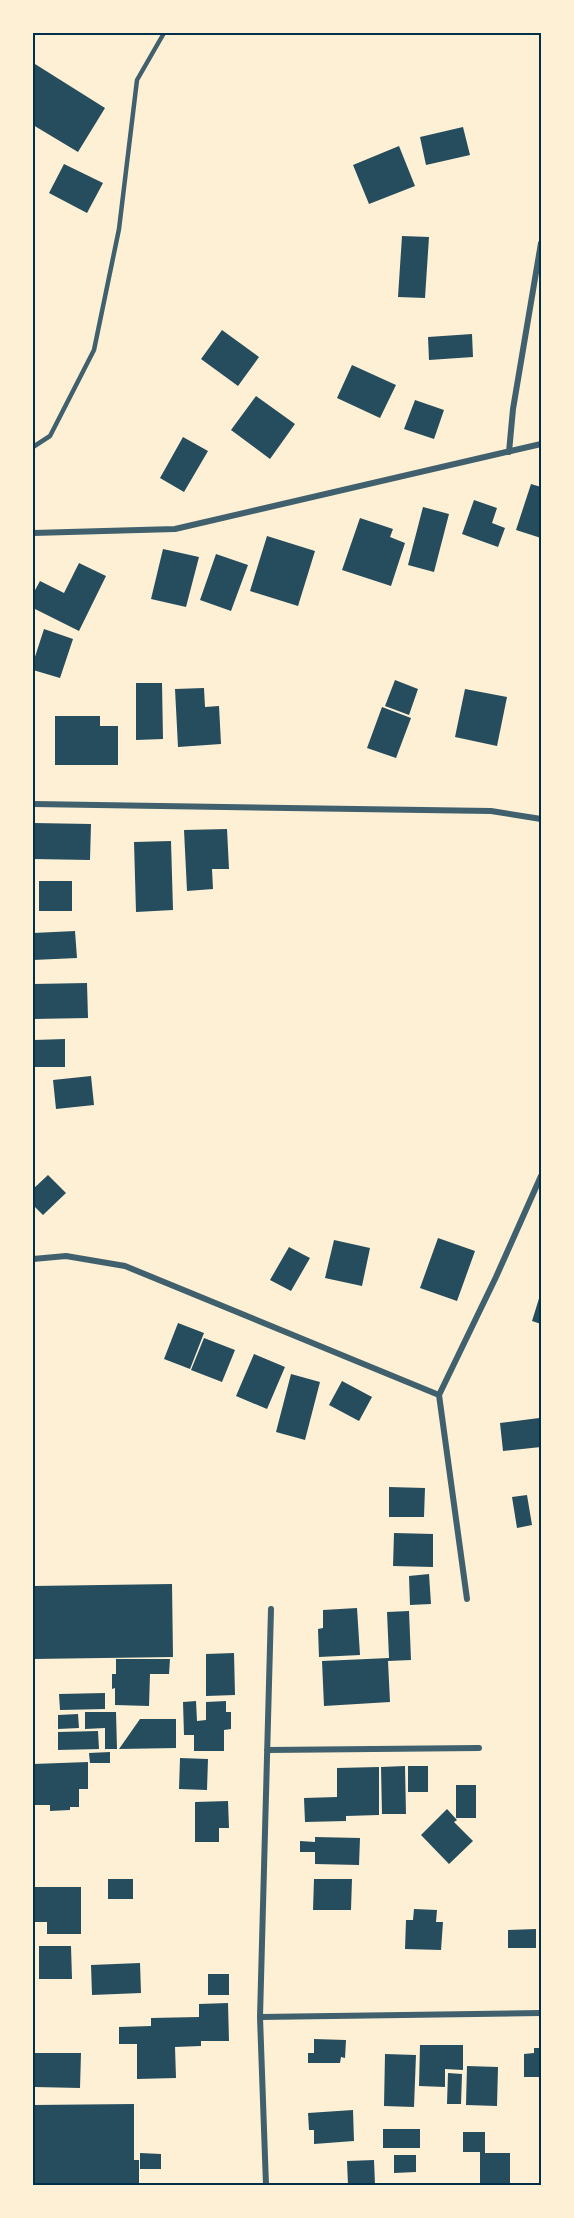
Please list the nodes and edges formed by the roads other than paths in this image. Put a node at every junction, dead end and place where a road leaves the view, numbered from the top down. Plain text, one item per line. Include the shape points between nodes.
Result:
1 (164, 33) edge
2 (541, 243) edge
3 (541, 444) edge
4 (33, 447) edge
5 (509, 452) junction
6 (33, 533) edge
7 (33, 804) edge
8 (541, 819) edge
9 (541, 1176) edge
10 (33, 1259) edge
11 (440, 1395) junction
12 (466, 1599) dead end
13 (271, 1609) dead end
14 (479, 1748) dead end
15 (267, 1750) junction
16 (541, 2013) edge
17 (260, 2017) junction
18 (266, 2185) edge

1 - 4 lane via 137,80 119,229 93,350 50,435
2 - 5 street
3 - 5 street
5 - 6 street via 174,529
7 - 8 street via 491,811
9 - 11 street
10 - 11 street via 66,1256 125,1266
11 - 12 street
13 - 15 street
14 - 15 street
15 - 17 street
16 - 17 street
17 - 18 street

